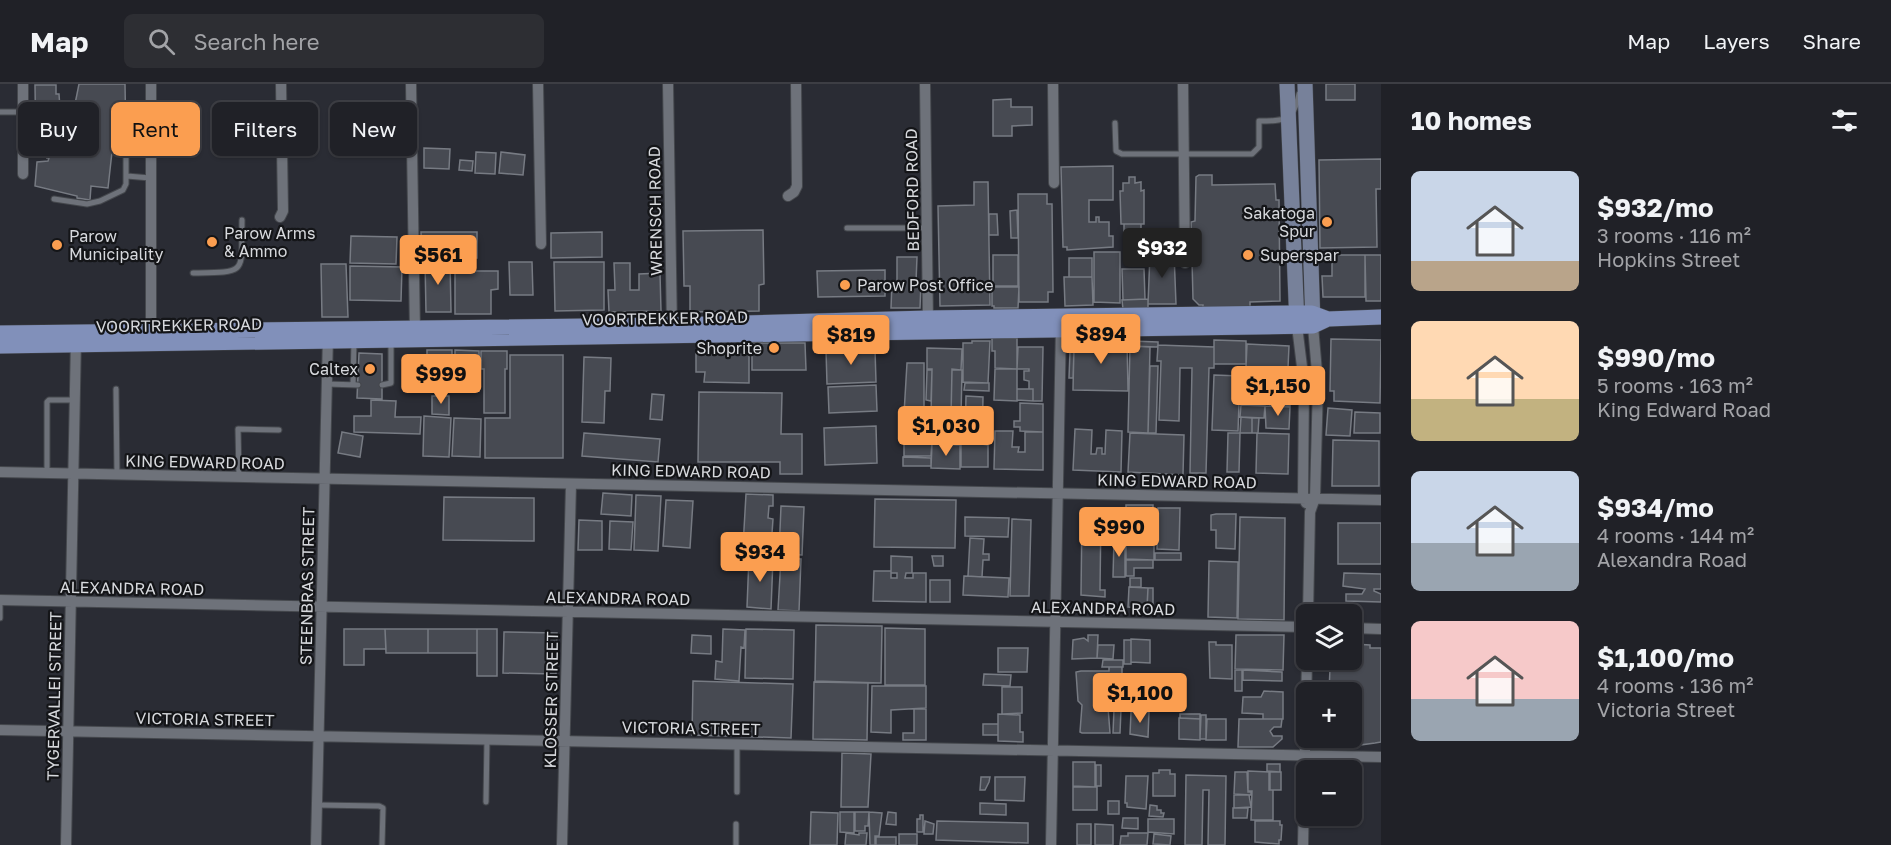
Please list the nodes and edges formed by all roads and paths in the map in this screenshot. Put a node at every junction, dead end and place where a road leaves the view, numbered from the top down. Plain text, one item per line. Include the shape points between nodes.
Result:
1 (23, 84) edge
2 (151, 84) edge
3 (281, 84) edge
4 (411, 84) edge
5 (538, 84) edge
6 (668, 84) edge
7 (796, 84) edge
8 (1053, 84) edge
9 (1182, 84) edge
10 (1287, 84) edge
11 (1304, 84) edge
12 (926, 89) edge
13 (23, 102) edge
14 (0, 112) edge
15 (18, 112) edge
16 (1288, 116) junction
17 (1115, 123) dead end
18 (1184, 154) junction
19 (23, 156) edge
20 (126, 156) edge
21 (23, 174) dead end
22 (127, 176) junction
23 (152, 177) junction
24 (1054, 183) dead end
25 (788, 196) dead end
26 (54, 199) dead end
27 (279, 217) dead end
28 (242, 220) dead end
29 (847, 228) dead end
30 (927, 228) junction
31 (541, 244) dead end
32 (1185, 263) dead end
33 (193, 273) dead end
34 (1381, 317) edge
35 (1296, 320) junction
36 (1313, 320) junction
37 (1061, 322) junction
38 (928, 324) junction
39 (672, 331) junction
40 (0, 333) edge
41 (415, 333) junction
42 (328, 334) junction
43 (76, 338) junction
44 (151, 338) junction
45 (354, 340) junction
46 (391, 340) junction
47 (0, 346) edge
48 (327, 384) junction
49 (386, 385) dead end
50 (117, 389) dead end
51 (75, 400) junction
52 (279, 430) dead end
53 (0, 472) edge
54 (47, 473) junction
55 (72, 474) junction
56 (117, 475) junction
57 (239, 477) junction
58 (325, 479) junction
59 (571, 484) junction
60 (1056, 494) junction
61 (1303, 498) junction
62 (1315, 498) junction
63 (1381, 500) edge
64 (1310, 512) junction
65 (0, 600) edge
66 (71, 602) junction
67 (1308, 604) edge
68 (322, 607) junction
69 (568, 612) junction
70 (0, 618) edge
71 (1054, 622) junction
72 (1296, 627) edge
73 (1362, 628) edge
74 (1381, 629) edge
75 (1307, 670) edge
76 (0, 730) edge
77 (69, 731) junction
78 (319, 736) junction
79 (487, 739) junction
80 (565, 741) junction
81 (737, 744) junction
82 (1053, 751) junction
83 (1305, 755) junction
84 (1381, 757) edge
85 (737, 792) dead end
86 (486, 802) dead end
87 (317, 805) junction
88 (736, 824) dead end
89 (66, 845) edge
90 (316, 845) edge
91 (382, 845) edge
92 (562, 845) edge
93 (736, 845) edge
94 (1051, 845) edge
95 (1303, 845) edge

1 - 13 street
2 - 23 street
3 - 27 street via 283,211
4 - 41 street
5 - 31 street
6 - 39 street, WRENSCH ROAD
7 - 25 street via 797,186
8 - 24 street
9 - 18 street
10 - 16 main road
11 - 16 lane via 1296,110
11 - 36 main road
12 - 30 street, BEDFORD ROAD
14 - 15 lane
16 - 18 lane via 1278,121 1259,121 1259,147 1252,154
16 - 35 main road
17 - 18 lane via 1115,147 1119,153
18 - 32 street
19 - 21 street
20 - 22 lane
22 - 23 lane
22 - 26 lane via 123,190 100,201 79,204
23 - 44 street
28 - 33 lane via 238,269 228,273
29 - 30 lane
30 - 38 street, BEDFORD ROAD
34 - 36 main road, VOORTREKKER ROAD
35 - 36 main road, VOORTREKKER ROAD
35 - 37 main road, VOORTREKKER ROAD
35 - 61 street via 1304,383
36 - 62 street via 1318,384
37 - 38 main road, VOORTREKKER ROAD
37 - 60 street
38 - 39 main road, VOORTREKKER ROAD
39 - 41 main road, VOORTREKKER ROAD
40 - 43 main road, VOORTREKKER ROAD
41 - 42 main road, VOORTREKKER ROAD
41 - 46 main road, VOORTREKKER ROAD
42 - 44 main road, VOORTREKKER ROAD
42 - 45 main road, VOORTREKKER ROAD
42 - 48 street, STEENBRAS STREET
43 - 44 main road, VOORTREKKER ROAD
43 - 47 main road, VOORTREKKER ROAD
43 - 51 street, TYGERVALLEI STREET
45 - 46 main road, VOORTREKKER ROAD
45 - 48 lane via 355,384
46 - 49 lane via 391,379
48 - 58 street, STEENBRAS STREET
50 - 56 lane
51 - 54 lane via 47,402
51 - 55 street, TYGERVALLEI STREET
52 - 57 lane via 238,429
53 - 54 street, KING EDWARD ROAD
54 - 55 street, KING EDWARD ROAD
55 - 56 street, KING EDWARD ROAD
55 - 66 street, TYGERVALLEI STREET
56 - 57 street, KING EDWARD ROAD
57 - 58 street, KING EDWARD ROAD
58 - 59 street, KING EDWARD ROAD
58 - 68 street, STEENBRAS STREET
59 - 60 street, KING EDWARD ROAD
59 - 69 street, KLOSSER STREET
60 - 61 street, KING EDWARD ROAD
60 - 71 street
61 - 62 street, KING EDWARD ROAD
61 - 64 street
62 - 63 street, KING EDWARD ROAD
62 - 64 street
64 - 67 street
65 - 66 street, ALEXANDRA ROAD
65 - 70 lane
66 - 68 street, ALEXANDRA ROAD
66 - 77 street, TYGERVALLEI STREET
68 - 69 street, ALEXANDRA ROAD
68 - 78 street, STEENBRAS STREET
69 - 71 street, ALEXANDRA ROAD
69 - 80 street, KLOSSER STREET
71 - 72 street, ALEXANDRA ROAD
71 - 82 street
73 - 74 street
75 - 83 street
76 - 77 street, VICTORIA STREET
77 - 78 street, VICTORIA STREET
77 - 89 street, TYGERVALLEI STREET
78 - 79 street, VICTORIA STREET
78 - 87 street, STEENBRAS STREET
79 - 80 street, VICTORIA STREET
79 - 86 lane
80 - 81 street, VICTORIA STREET
80 - 92 street, KLOSSER STREET
81 - 82 street, VICTORIA STREET
81 - 85 lane
82 - 83 street, VICTORIA STREET
82 - 94 street
83 - 84 street, VICTORIA STREET
83 - 95 street
87 - 90 street, STEENBRAS STREET
87 - 91 lane via 383,808
88 - 93 lane

